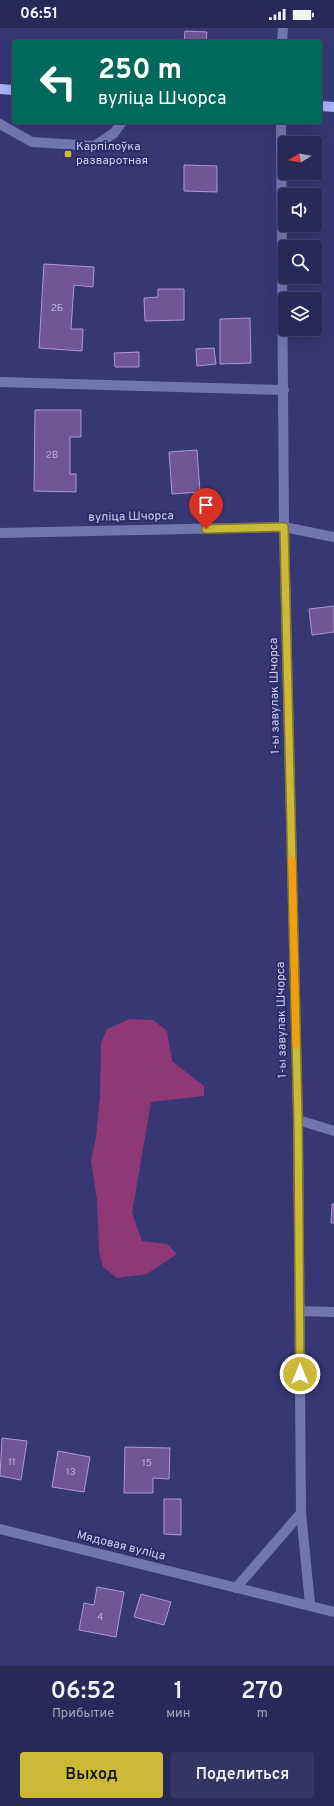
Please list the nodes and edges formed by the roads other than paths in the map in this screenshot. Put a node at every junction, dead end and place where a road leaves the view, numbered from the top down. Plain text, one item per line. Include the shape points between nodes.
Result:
1 (283, 28) edge
2 (282, 40) edge
3 (0, 89) edge
4 (12, 90) edge
5 (322, 106) edge
6 (334, 107) edge
7 (0, 124) edge
8 (121, 124) edge
9 (281, 124) edge
10 (0, 382) edge
11 (284, 390) junction
12 (284, 527) junction
13 (0, 533) edge
14 (334, 537) edge
15 (298, 1120) junction
16 (334, 1131) edge
17 (300, 1312) junction
18 (334, 1312) edge
19 (301, 1513) junction
20 (0, 1529) edge
21 (236, 1588) junction
22 (310, 1604) junction
23 (334, 1612) edge

1 - 2 street
3 - 4 main road
5 - 6 main road
7 - 8 street via 32,142 95,146 114,133
9 - 11 street, 1-ы завулак Шчорса
10 - 11 street
11 - 12 street, 1-ы завулак Шчорса
12 - 13 street, вуліца Шчорса
12 - 14 street, вуліца Шчорса
12 - 15 street, 1-ы завулак Шчорса
15 - 16 street
15 - 17 street, 1-ы завулак Шчорса
17 - 18 street
17 - 19 street, 1-ы завулак Шчорса
19 - 21 street
19 - 22 street, 1-ы завулак Шчорса
20 - 21 street, Мядовая вуліца
21 - 22 street, Мядовая вуліца
22 - 23 street

